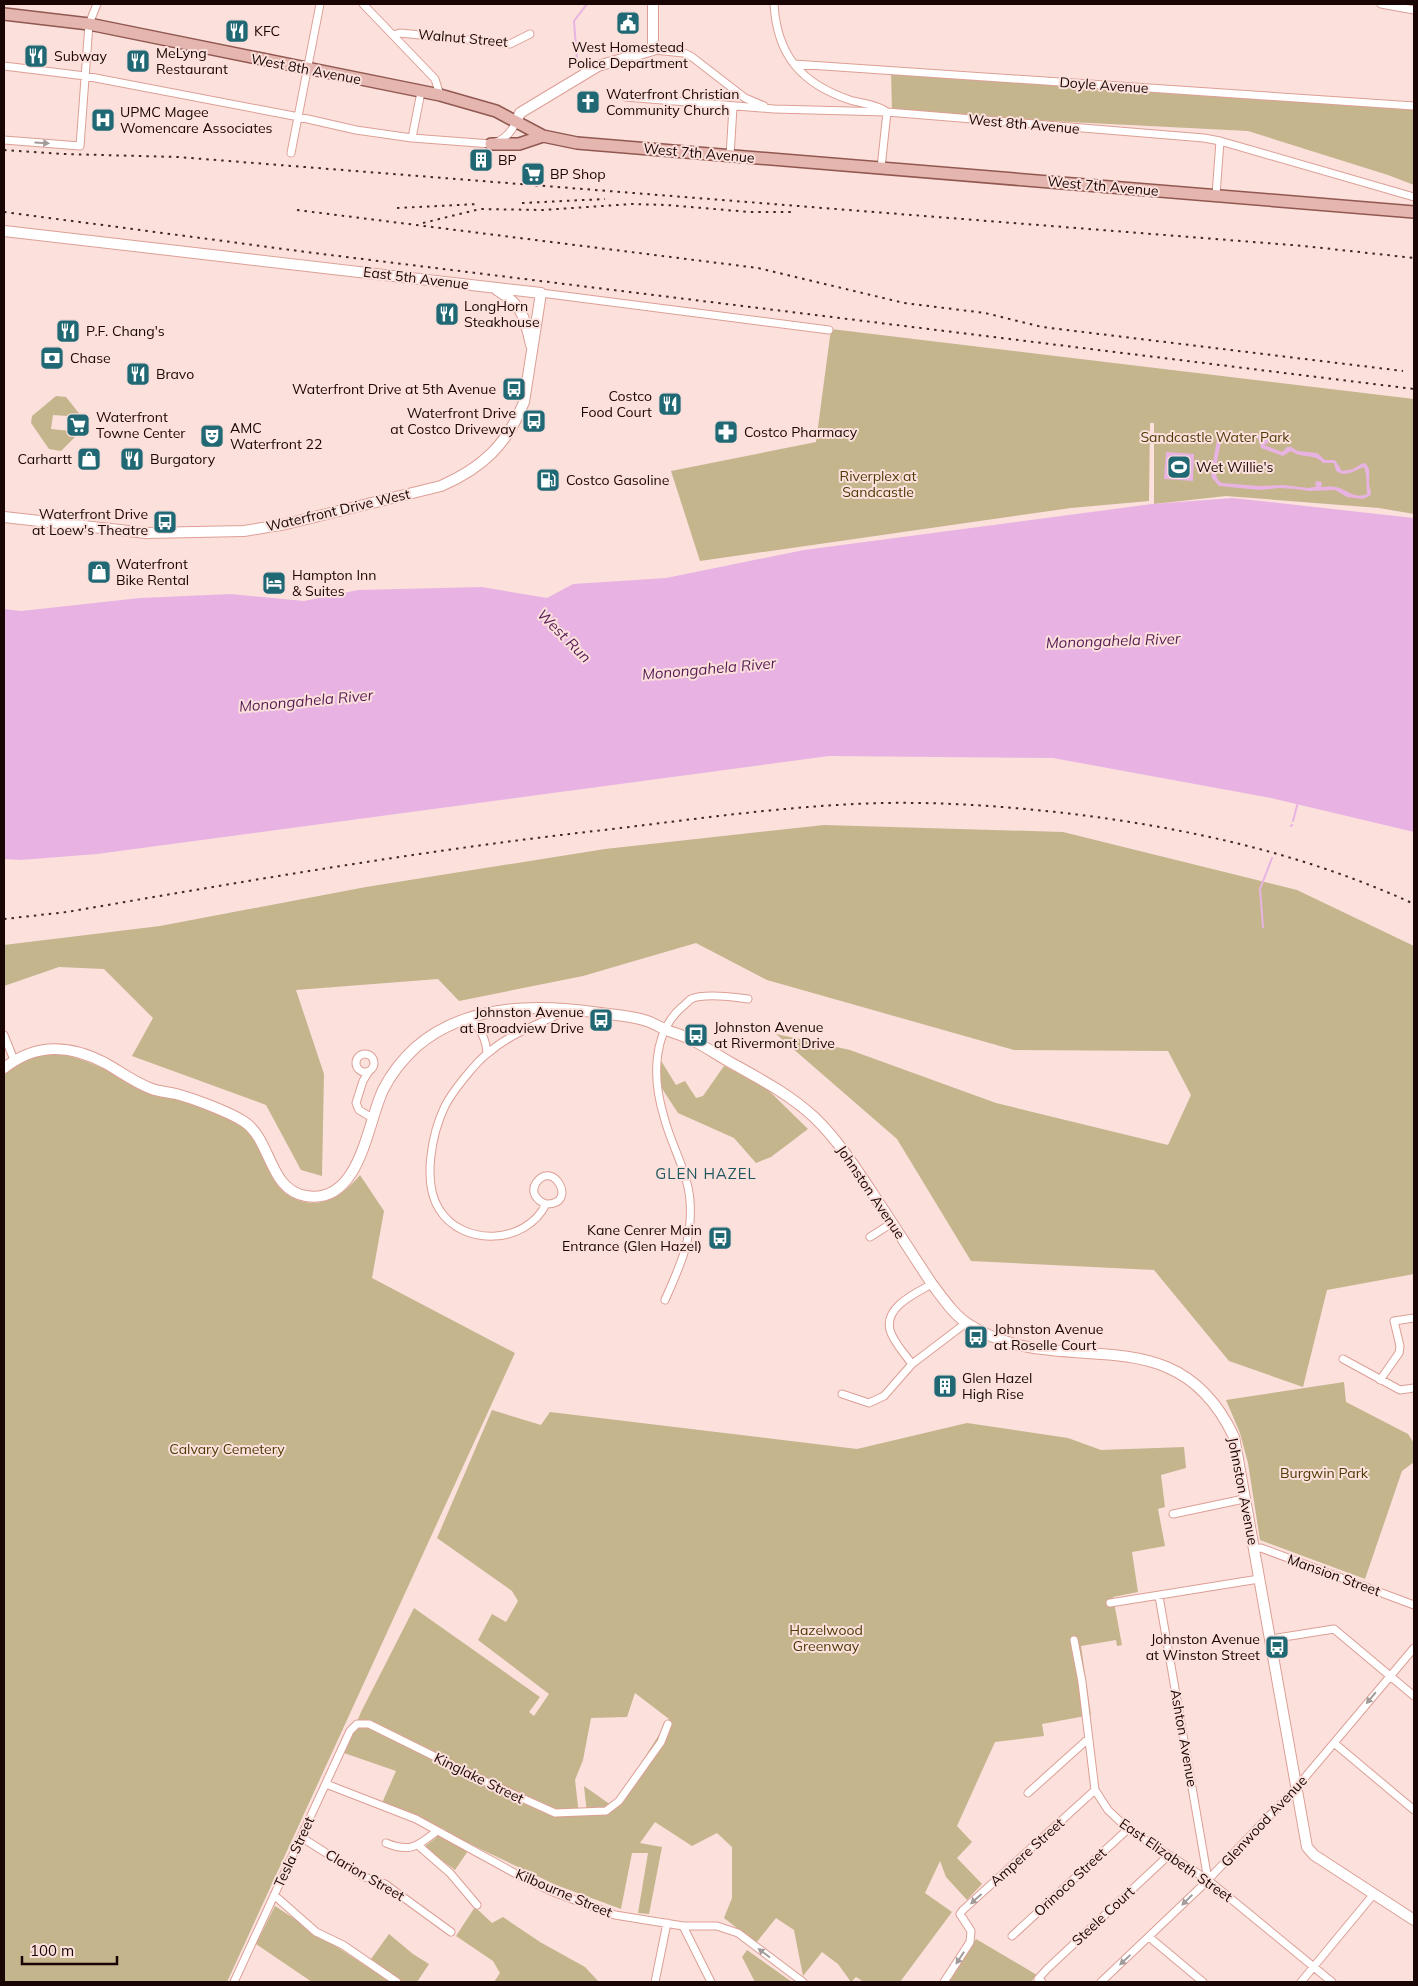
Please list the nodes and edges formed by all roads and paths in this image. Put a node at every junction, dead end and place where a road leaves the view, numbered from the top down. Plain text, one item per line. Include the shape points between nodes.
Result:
1 (97, 4) edge
2 (320, 4) edge
3 (362, 4) edge
4 (652, 4) edge
5 (774, 4) edge
6 (1381, 4) edge
7 (1414, 10) edge
8 (4, 14) edge
9 (89, 24) junction
10 (530, 34) dead end
11 (393, 35) junction
12 (653, 50) junction
13 (794, 64) junction
14 (4, 66) edge
15 (308, 70) junction
16 (85, 76) junction
17 (421, 92) junction
18 (440, 95) junction
19 (625, 97) dead end
20 (1414, 106) edge
21 (733, 107) junction
22 (774, 109) junction
23 (887, 112) junction
24 (299, 117) junction
25 (516, 122) junction
26 (543, 136) junction
27 (412, 138) junction
28 (4, 140) edge
29 (1220, 141) junction
30 (491, 144) junction
31 (291, 153) dead end
32 (730, 156) junction
33 (881, 168) junction
34 (1216, 195) junction
35 (1414, 196) edge
36 (1414, 212) edge
37 (4, 231) edge
38 (494, 288) junction
39 (541, 293) junction
40 (829, 330) dead end
41 (532, 351) junction
42 (4, 517) edge
43 (748, 999) dead end
44 (570, 1009) junction
45 (470, 1018) junction
46 (665, 1029) junction
47 (4, 1035) edge
48 (487, 1053) junction
49 (14, 1060) junction
50 (4, 1068) edge
51 (361, 1071) junction
52 (369, 1071) junction
53 (363, 1081) junction
54 (374, 1119) junction
55 (546, 1204) junction
56 (892, 1223) junction
57 (870, 1237) dead end
58 (932, 1284) junction
59 (665, 1300) dead end
60 (1414, 1318) edge
61 (966, 1323) junction
62 (1342, 1359) dead end
63 (912, 1364) junction
64 (1380, 1380) junction
65 (1414, 1388) edge
66 (842, 1394) dead end
67 (1244, 1498) junction
68 (1173, 1514) dead end
69 (1254, 1549) junction
70 (1259, 1579) junction
71 (1159, 1596) junction
72 (1110, 1603) dead end
73 (1414, 1605) edge
74 (1271, 1639) junction
75 (1074, 1640) dead end
76 (1414, 1648) edge
77 (1390, 1676) junction
78 (1414, 1696) edge
79 (357, 1724) joint
80 (668, 1724) dead end
81 (1088, 1739) junction
82 (1334, 1743) junction
83 (326, 1784) junction
84 (1296, 1788) junction
85 (1095, 1790) junction
86 (1028, 1794) dead end
87 (1414, 1810) edge
88 (1128, 1828) junction
89 (437, 1831) junction
90 (302, 1837) junction
91 (386, 1843) dead end
92 (419, 1846) junction
93 (1169, 1855) junction
94 (1208, 1880) junction
95 (1373, 1894) junction
96 (274, 1895) junction
97 (476, 1906) dead end
98 (1414, 1920) edge
99 (667, 1923) junction
100 (683, 1926) junction
101 (451, 1932) dead end
102 (1012, 1936) dead end
103 (1149, 1937) junction
104 (1313, 1967) junction
105 (1040, 1981) edge
106 (234, 1982) edge
107 (397, 1982) edge
108 (655, 1982) edge
109 (711, 1982) edge
110 (803, 1982) edge
111 (944, 1982) edge
112 (1100, 1982) edge
113 (1203, 1982) edge
114 (1301, 1982) edge
115 (1332, 1982) edge

1 - 9 street
2 - 15 street
3 - 11 street
4 - 12 street
5 - 13 street via 778,30
6 - 7 street
8 - 9 main road, West 8th Avenue
9 - 15 main road, West 8th Avenue
9 - 16 street
10 - 11 street, Walnut Street via 510,44 400,33
11 - 18 street via 435,79
12 - 22 street via 684,53 745,98
12 - 25 street via 598,66 520,113
13 - 20 street, Doyle Avenue
13 - 23 street via 807,79 829,92 878,106
14 - 16 street
15 - 17 main road, West 8th Avenue
15 - 24 street
16 - 24 street
28 -> 16 street via 80,146
17 - 18 main road, West 8th Avenue
17 - 27 street
18 - 25 main road, West 8th Avenue via 496,111
19 - 21 street, West 8th Avenue
21 - 22 street, West 8th Avenue
21 - 32 street
22 - 23 street, West 8th Avenue
23 - 29 street, West 8th Avenue
23 - 33 street
24 - 27 street
24 - 31 street
25 - 26 main road, West 7th Avenue
25 - 30 street via 506,137
26 - 30 main road via 519,144
26 - 32 main road, West 7th Avenue via 577,143
27 - 30 street
29 - 34 street
29 - 35 street, West 8th Avenue
32 - 33 main road, West 7th Avenue
33 - 34 main road, West 7th Avenue
34 - 36 main road, West 7th Avenue
37 - 38 street, East 5th Avenue
38 - 39 street, East 5th Avenue
38 - 41 street via 520,308
39 - 40 street, East 5th Avenue
39 - 41 street, Waterfront Drive West
41 - 42 street, Waterfront Drive West via 524,402 512,429 482,463 441,486 286,524 244,531 146,533
43 - 46 street via 691,999
44 - 45 street, Johnston Avenue via 539,1007
44 - 46 street, Johnston Avenue via 647,1021
44 - 48 street via 521,1031
45 - 48 street via 482,1032
45 - 54 street, Johnston Avenue via 456,1021 438,1032 402,1061 384,1088
46 - 56 street, Johnston Avenue via 690,1039 781,1090 813,1117 844,1151
46 - 59 street via 657,1050 657,1075 663,1116 690,1200 690,1230 683,1260
47 - 49 street
48 - 55 street via 445,1105 436,1132 430,1161 438,1208 448,1222 481,1237 502,1236 522,1230
49 - 50 street, Johnston Avenue
49 - 54 street, Johnston Avenue via 30,1052 55,1048 77,1052 155,1090 179,1095 243,1121 255,1132 278,1178 292,1191 306,1196 331,1193 352,1177
51 - 52 street
51 - 52 street via 356,1061 365,1055 373,1061
51 - 53 street
52 - 53 street
53 - 54 street via 356,1103 359,1110
55 - 55 street via 558,1200 562,1192 558,1180 549,1176 540,1178 534,1191 537,1200
56 - 57 street
56 - 58 street, Johnston Avenue
58 - 61 street, Johnston Avenue
58 - 63 street via 900,1304 890,1321 889,1330 893,1338
60 - 64 street via 1394,1321 1400,1346
61 - 63 street
61 - 67 street, Johnston Avenue via 1001,1340 1032,1348 1143,1358 1170,1367 1197,1385 1224,1416 1234,1437
62 - 64 street
63 - 66 street via 884,1396 869,1403
64 - 65 street via 1400,1390
67 - 68 street
67 - 69 street, Johnston Avenue
69 - 70 street, Johnston Avenue
69 - 73 street, Mansion Street via 1261,1548
70 - 71 street
70 - 74 street, Johnston Avenue
71 - 72 street
71 - 94 street, Ashton Avenue
74 - 77 street via 1334,1629
74 - 84 street, Johnston Avenue
75 - 81 street, East Elizabeth Street
76 - 77 street, Glenwood Avenue
77 - 78 street
77 -> 82 street, Glenwood Avenue
79 - 80 street, Kinglake Street via 369,1724 555,1813 606,1811 619,1801 661,1742
79 - 83 street, Tesla Street via 350,1731
81 - 85 street, East Elizabeth Street
81 - 86 street
82 - 84 street, Glenwood Avenue
82 - 87 street
83 - 89 street, Kilbourne Street via 416,1819
83 - 90 street, Tesla Street
84 - 94 street, Glenwood Avenue
84 - 95 street, Johnston Avenue via 1309,1850
85 - 88 street, East Elizabeth Street via 1108,1810
85 -> 111 street, Ampere Street via 963,1910 960,1914 971,1932 970,1942
88 - 93 street, East Elizabeth Street
88 - 102 street, Orinoco Street
89 - 92 street
89 - 99 street, Kilbourne Street via 553,1892 615,1915
90 - 96 street, Tesla Street
90 - 101 street, Clarion Street via 362,1876 385,1884
91 - 92 street via 400,1848
92 - 97 street via 450,1873
93 - 94 street, East Elizabeth Street
93 - 105 street, Steele Court via 1078,1939
94 -> 103 street, Glenwood Avenue
94 - 104 street, East Elizabeth Street
95 - 98 street, Johnston Avenue
95 - 104 street
96 - 106 street, Tesla Street
96 - 107 street via 316,1932 343,1945
99 - 100 street, Kilbourne Street
99 - 108 street
100 - 109 street
110 -> 100 street, Kilbourne Street via 738,1933 717,1926
103 -> 112 street, Glenwood Avenue
103 - 113 street
104 - 114 street
104 - 115 street, East Elizabeth Street

